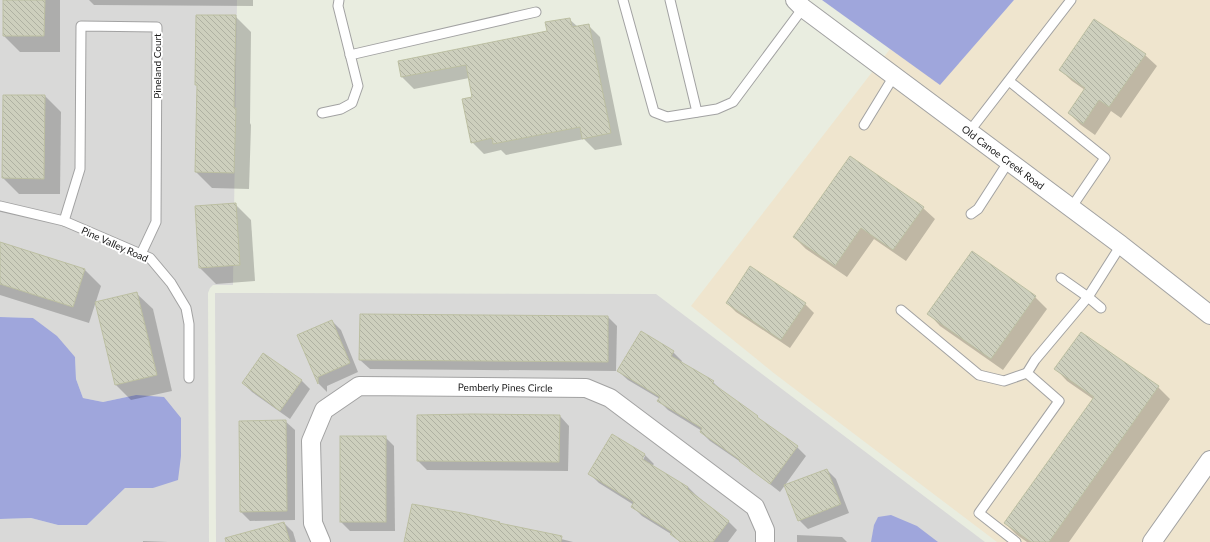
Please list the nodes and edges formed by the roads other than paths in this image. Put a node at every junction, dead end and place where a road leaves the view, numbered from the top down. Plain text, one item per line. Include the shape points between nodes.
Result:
1 (339, 0) edge
2 (623, 0) edge
3 (670, 0) edge
4 (1071, 0) edge
5 (799, 4) edge
6 (536, 12) dead end
7 (350, 55) junction
8 (894, 76) junction
9 (1009, 81) junction
10 (697, 112) junction
11 (322, 113) dead end
12 (864, 125) dead end
13 (969, 132) junction
14 (1009, 161) junction
15 (0, 206) edge
16 (1071, 208) junction
17 (971, 214) dead end
18 (64, 221) junction
19 (1121, 245) junction
20 (141, 254) junction
21 (1061, 278) dead end
22 (1088, 296) junction
23 (1101, 308) dead end
24 (901, 310) dead end
25 (1210, 315) edge
26 (1027, 373) junction
27 (189, 378) dead end
28 (1210, 460) edge
29 (321, 542) edge
30 (765, 542) edge
31 (1016, 542) edge
32 (1152, 542) edge

1 - 7 lane via 338,6
2 - 10 lane via 654,112 667,117
3 - 10 lane
4 - 9 lane
5 - 8 street, Old Canoe Creek Road
5 - 10 lane via 733,102 717,109
6 - 7 lane
7 - 11 lane via 358,86 352,103 341,109
8 - 12 lane
8 - 13 street, Old Canoe Creek Road
9 - 13 lane
9 - 16 lane via 1106,158
13 - 14 street, Old Canoe Creek Road
14 - 16 street, Old Canoe Creek Road
14 - 17 lane via 978,209
15 - 18 lane, Pine Valley Road
16 - 19 street, Old Canoe Creek Road
18 - 20 lane, Pine Valley Road
18 - 20 lane, Pineland Court via 80,168 81,26 157,27 156,222
19 - 22 lane
19 - 25 street, Old Canoe Creek Road
20 - 27 lane, Pine Valley Road via 150,258 171,283 186,308 189,324
21 - 22 lane
22 - 23 lane
22 - 26 lane
24 - 26 lane via 979,375 1004,381
26 - 31 lane via 1059,400 979,512
28 - 32 street
29 - 30 street, Pemberly Pines Circle via 313,524 311,441 324,410 359,386 367,386 586,388 610,398 755,507 765,530

